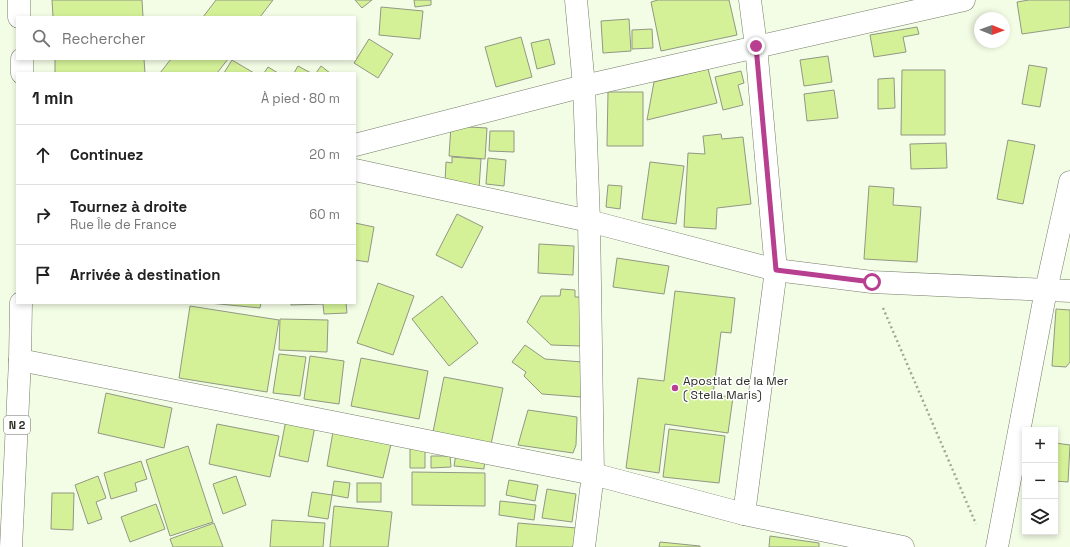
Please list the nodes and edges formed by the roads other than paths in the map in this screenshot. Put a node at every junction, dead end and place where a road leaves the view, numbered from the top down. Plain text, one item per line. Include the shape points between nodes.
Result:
1 (19, 0) edge
2 (576, 0) edge
3 (750, 0) edge
4 (964, 0) edge
5 (20, 16) edge
6 (756, 46) junction
7 (22, 60) edge
8 (22, 72) edge
9 (584, 86) junction
10 (356, 145) edge
11 (356, 170) edge
12 (1070, 182) edge
13 (589, 221) junction
14 (776, 270) junction
15 (1046, 290) junction
16 (1070, 291) edge
17 (21, 304) edge
18 (20, 360) junction
19 (593, 474) junction
20 (744, 514) junction
21 (10, 547) edge
22 (584, 547) edge
23 (903, 547) edge
24 (997, 547) edge

1 - 5 street
2 - 9 street
3 - 6 street
4 - 6 street
6 - 9 street
6 - 14 street
7 - 8 street
9 - 10 street
9 - 13 street
11 - 13 street
12 - 15 street
13 - 14 street
13 - 19 street
14 - 15 street via 872,282
14 - 20 street
15 - 16 street
15 - 24 street
17 - 18 street, N 2
18 - 19 street
18 - 21 street, N 2
19 - 20 street
19 - 22 street
20 - 23 street

